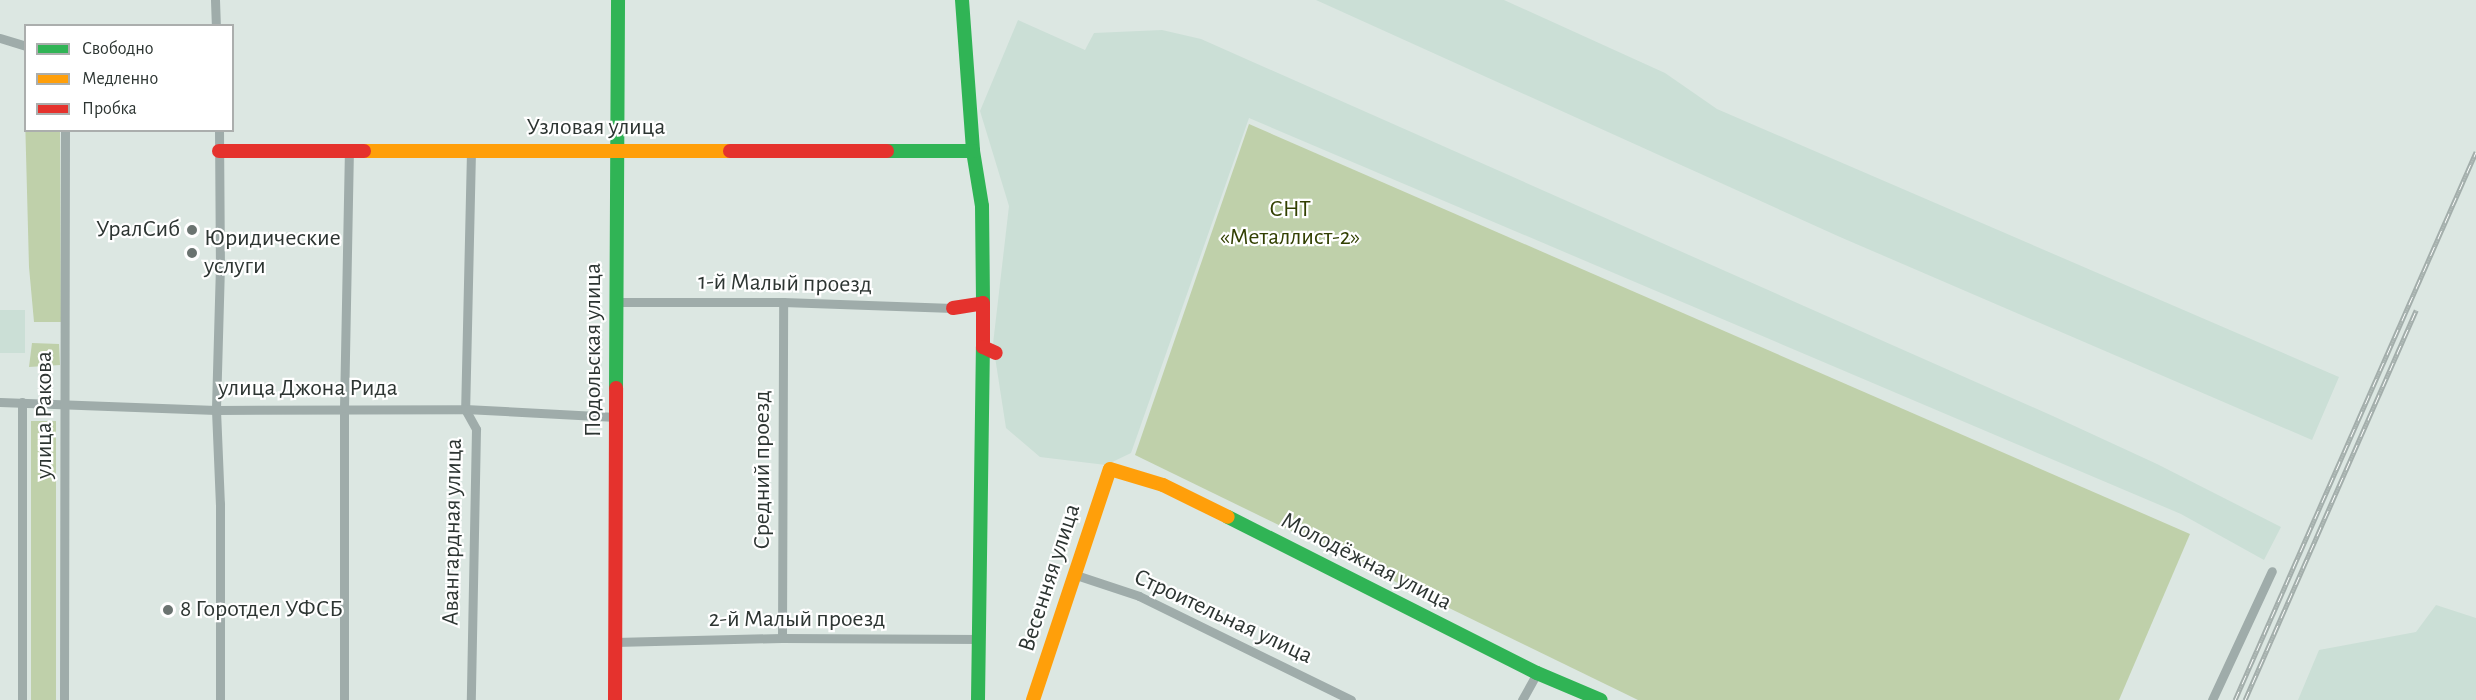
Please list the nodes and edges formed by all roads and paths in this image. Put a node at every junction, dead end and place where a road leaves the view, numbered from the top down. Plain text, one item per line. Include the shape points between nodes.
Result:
1 (215, 0) edge
2 (618, 0) edge
3 (962, 0) edge
4 (216, 24) edge
5 (0, 38) edge
6 (24, 45) edge
7 (65, 132) edge
8 (219, 132) edge
9 (617, 150) junction
10 (219, 151) junction
11 (471, 151) junction
12 (974, 151) junction
13 (349, 152) junction
14 (616, 302) junction
15 (783, 302) junction
16 (983, 303) junction
17 (953, 308) joint
18 (0, 402) edge
19 (22, 402) junction
20 (65, 404) junction
21 (344, 408) junction
22 (465, 409) junction
23 (216, 410) junction
24 (616, 417) junction
25 (1110, 469) joint
26 (2272, 570) dead end
27 (1076, 574) junction
28 (782, 638) junction
29 (980, 639) junction
30 (615, 642) junction
31 (1537, 673) junction
32 (22, 700) edge
33 (64, 700) edge
34 (220, 700) edge
35 (344, 700) edge
36 (471, 700) edge
37 (615, 700) edge
38 (978, 700) edge
39 (1033, 700) edge
40 (1351, 700) edge
41 (1522, 700) edge
42 (1601, 700) edge
43 (2212, 700) edge

1 - 4 street
2 - 9 street, Подольская улица
3 - 12 street
5 - 6 street
7 - 20 street, улица Ракова
8 - 10 street
9 - 11 street, Узловая улица
9 - 12 street, Узловая улица
9 - 14 street, Подольская улица
10 - 13 street, Узловая улица
10 - 23 street
11 - 13 street, Узловая улица
11 - 22 street, Авангардная улица
12 - 16 street via 982,206
13 - 21 street
14 - 15 street, 1-й Малый проезд
14 - 24 street, Подольская улица
15 - 17 street, 1-й Малый проезд
15 - 28 street, Средний проезд
16 - 17 street
16 - 29 street via 989,350
18 - 19 street, улица Джона Рида
19 - 20 street, улица Джона Рида
19 - 32 street, улица Ракова
20 - 23 street, улица Джона Рида
20 - 33 street, улица Ракова
21 - 22 street, улица Джона Рида
21 - 23 street, улица Джона Рида
21 - 35 street
22 - 24 street, улица Джона Рида
22 - 36 street, Авангардная улица via 476,429
23 - 34 street
24 - 30 street, Подольская улица
25 - 27 street, Весенняя улица
25 - 31 street, Молодёжная улица via 1162,485
26 - 43 street
27 - 39 street, Весенняя улица
27 - 40 street, Строительная улица via 1139,596
28 - 29 street, 2-й Малый проезд
28 - 30 street, 2-й Малый проезд
29 - 38 street
30 - 37 street, Подольская улица
31 - 41 street
31 - 42 street, Молодёжная улица

